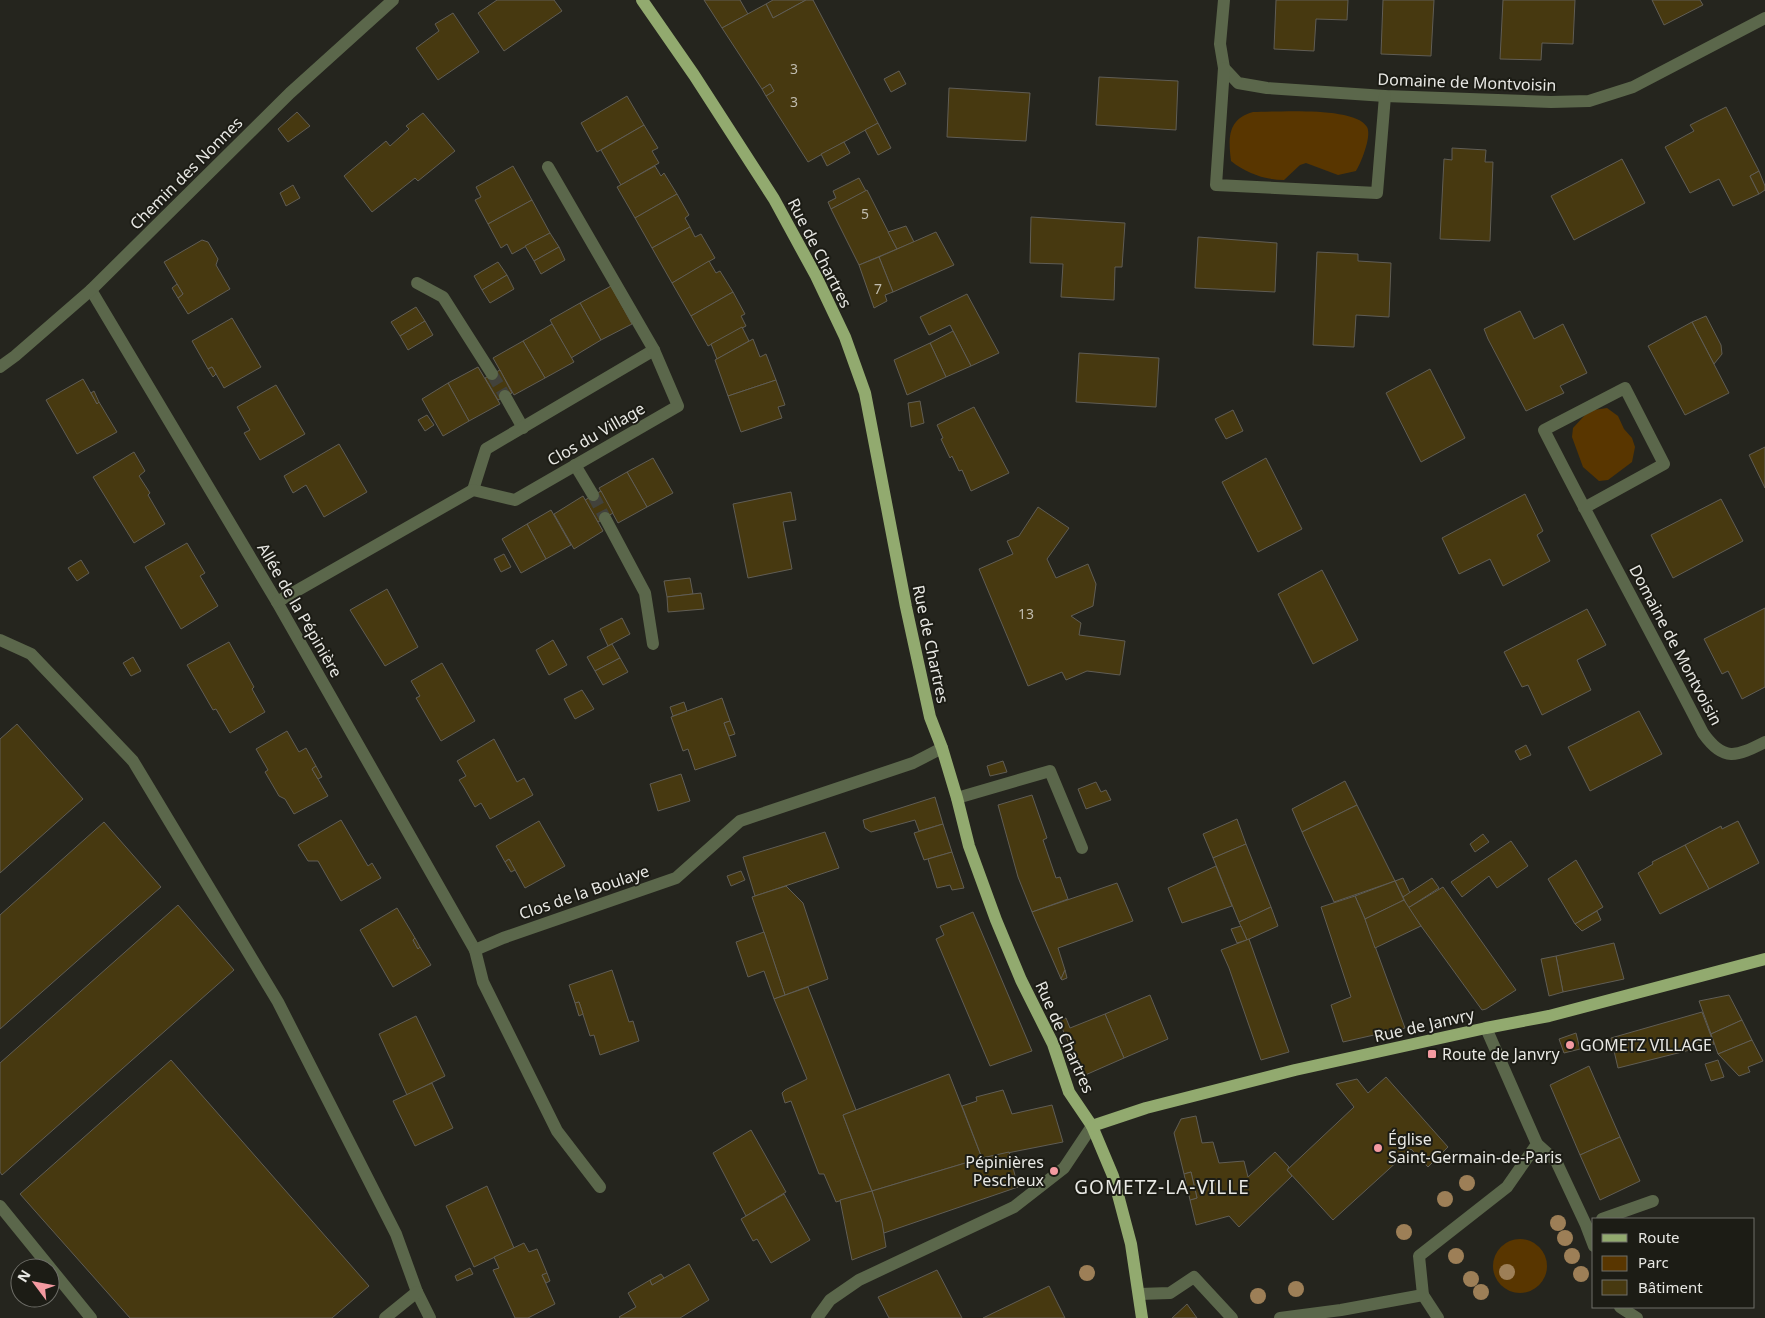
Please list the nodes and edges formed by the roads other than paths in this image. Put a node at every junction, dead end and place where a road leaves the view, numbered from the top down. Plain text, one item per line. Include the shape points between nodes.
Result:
1 (393, 0) edge
2 (642, 0) edge
3 (1224, 0) edge
4 (1765, 18) edge
5 (1224, 68) junction
6 (1385, 96) junction
7 (548, 167) dead end
8 (417, 283) dead end
9 (91, 290) junction
10 (654, 350) junction
11 (0, 367) edge
12 (492, 374) tunnel mouth
13 (505, 396) tunnel mouth
14 (523, 428) junction
15 (575, 465) junction
16 (473, 490) junction
17 (593, 495) tunnel mouth
18 (1584, 508) junction
19 (605, 518) tunnel mouth
20 (277, 602) junction
21 (0, 640) edge
22 (653, 644) dead end
23 (1765, 742) edge
24 (942, 748) junction
25 (957, 798) junction
26 (1082, 848) dead end
27 (475, 950) junction
28 (1765, 959) edge
29 (1486, 1028) junction
30 (1092, 1126) junction
31 (1537, 1144) junction
32 (600, 1187) dead end
33 (1653, 1201) dead end
34 (0, 1206) edge
35 (1605, 1218) edge
36 (1590, 1224) edge
37 (417, 1292) junction
38 (1139, 1294) junction
39 (1422, 1295) junction
40 (1622, 1308) edge
41 (91, 1318) edge
42 (385, 1318) edge
43 (430, 1318) edge
44 (817, 1318) edge
45 (1142, 1318) edge
46 (1232, 1318) edge
47 (1280, 1318) edge
48 (1438, 1318) edge
49 (1637, 1318) edge

1 - 9 street, Chemin des Nonnes via 290,93
2 - 24 main road, Rue de Chartres via 774,199 845,337 864,393 924,697
3 - 5 street via 1220,44
4 - 6 street, Domaine de Montvoisin via 1633,87 1589,101
5 - 6 street, Domaine de Montvoisin via 1238,83 1266,88
5 - 6 street via 1216,185 1377,193
7 - 10 street, Clos du Village
8 - 12 street via 444,297
9 - 11 street, Chemin des Nonnes
9 - 20 street, Allée de la Pépinière
10 - 14 street
10 - 15 street, Clos du Village via 678,406
13 - 14 street
14 - 16 street via 486,449
15 - 16 street, Clos du Village via 515,500
15 - 17 street
16 - 20 street
18 - 18 street, Domaine de Montvoisin via 1544,430 1625,388 1664,464
18 - 23 street, Domaine de Montvoisin via 1712,745 1727,754 1742,753
19 - 22 street via 645,593
20 - 27 street, Allée de la Pépinière
21 - 37 street via 31,654 133,761 278,1002 396,1234
24 - 25 main road, Rue de Chartres
24 - 27 street, Clos de la Boulaye via 913,763 740,821 676,878
25 - 26 street via 1050,772
25 - 30 main road, Rue de Chartres via 969,846 996,920 1053,1044 1069,1092
27 - 32 street via 483,982 557,1131
28 - 29 main road, Rue de Janvry via 1549,1016
29 - 30 main road, Rue de Janvry via 1286,1073 1146,1108
29 - 31 street
30 - 38 main road, Rue de Chartres via 1113,1176 1131,1244
30 - 44 street via 1064,1168 1014,1208 859,1280 830,1300
31 - 36 street via 1556,1161
31 - 39 street via 1506,1187 1419,1256
33 - 35 street
34 - 41 street
37 - 42 street
37 - 43 street
38 - 45 main road, Rue de Chartres
38 - 46 street via 1170,1293 1194,1276
39 - 47 street
39 - 48 street
40 - 49 street

